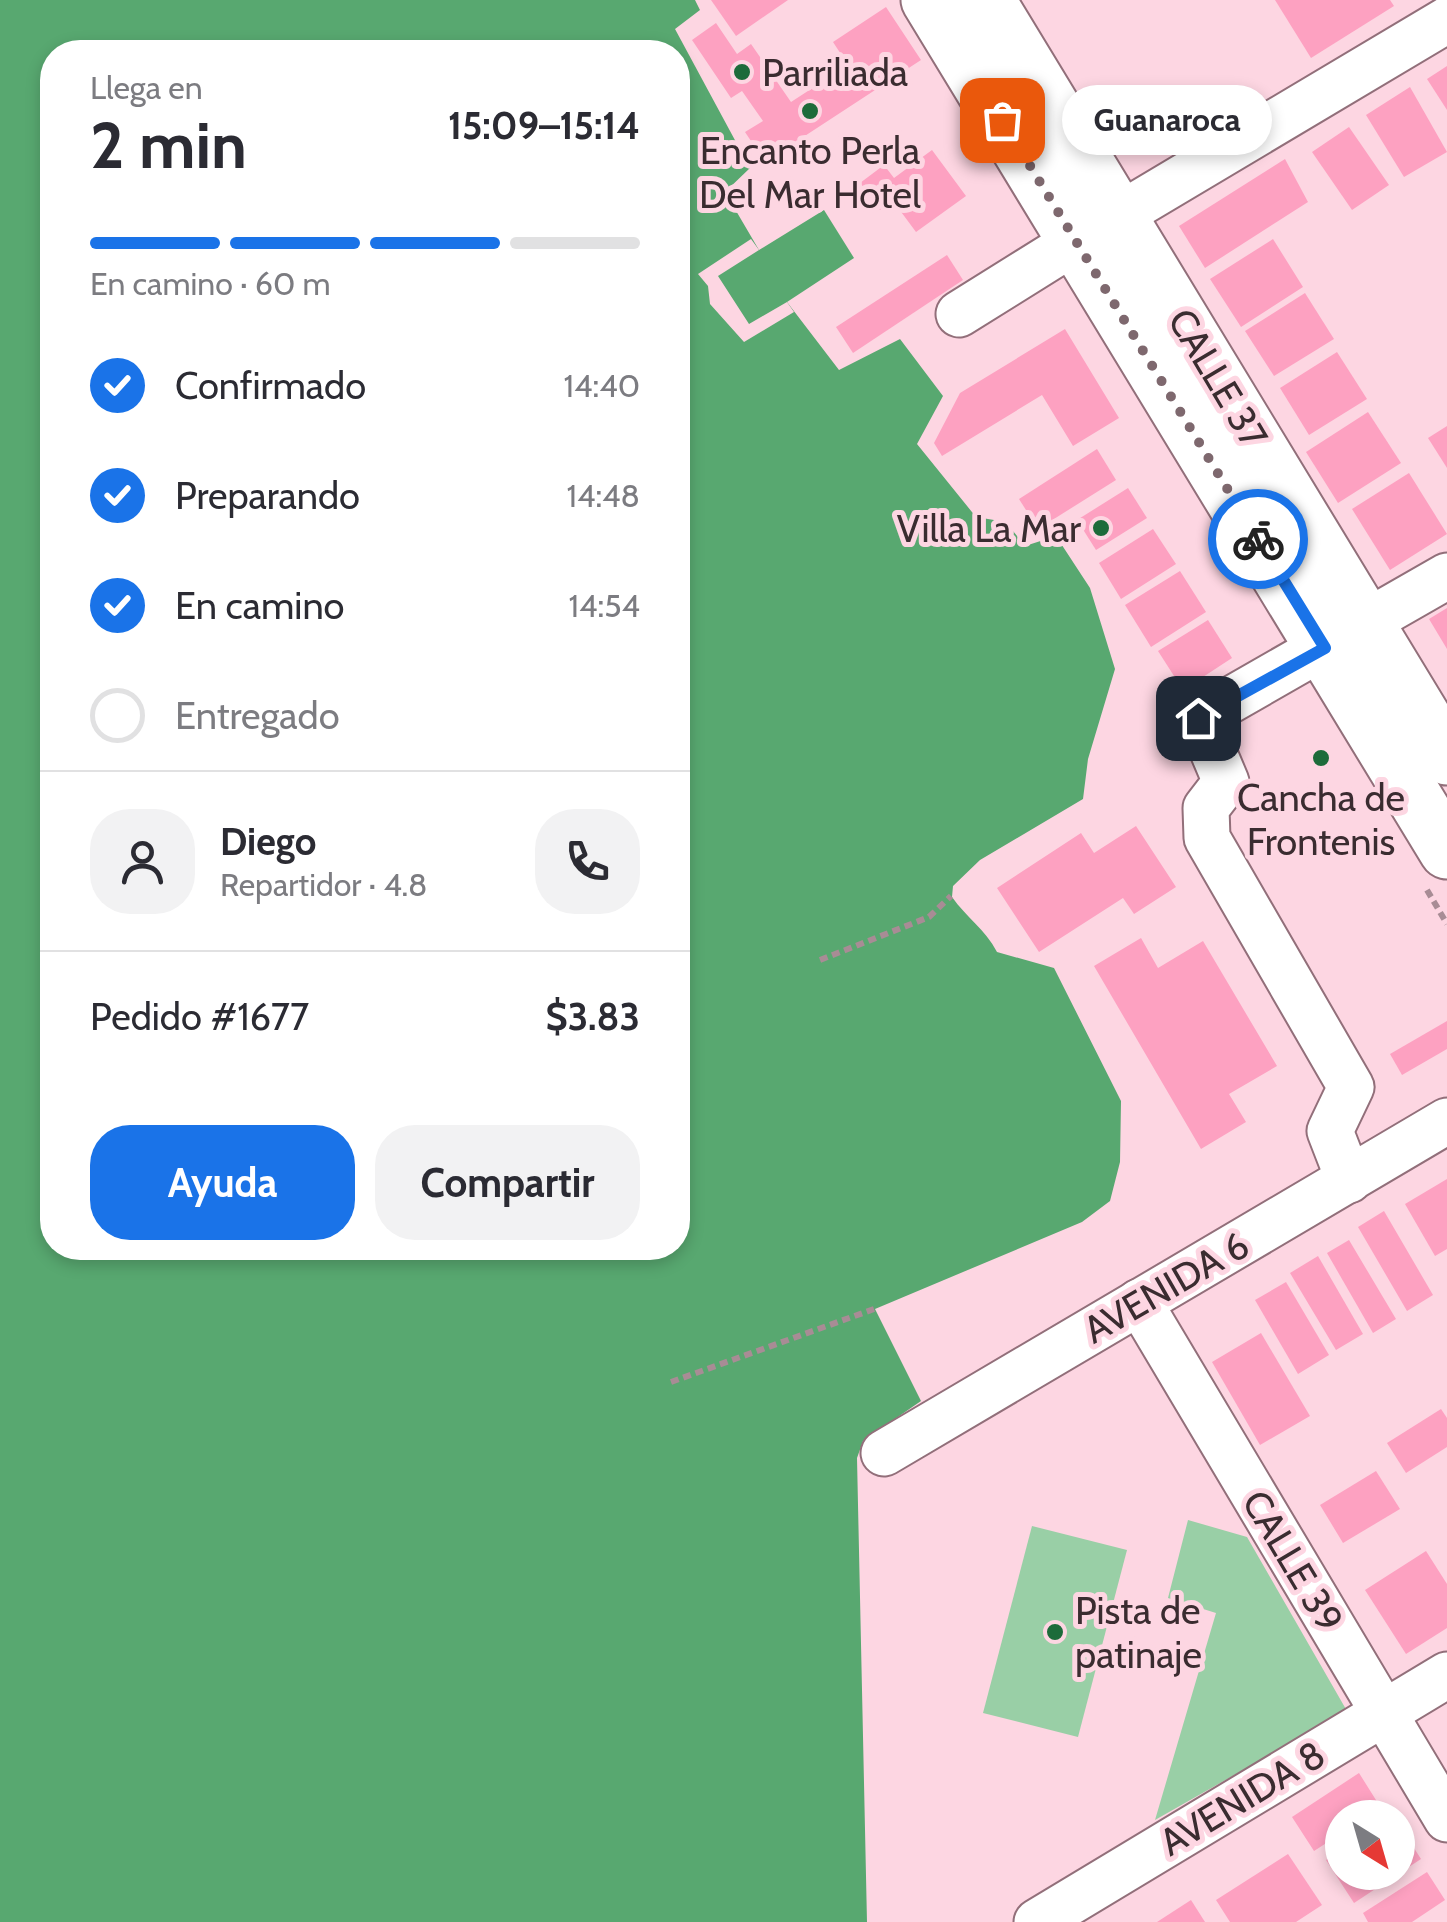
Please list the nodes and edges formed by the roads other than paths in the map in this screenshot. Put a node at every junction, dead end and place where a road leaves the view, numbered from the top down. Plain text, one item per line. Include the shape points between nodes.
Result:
1 (929, 0) edge
2 (987, 0) edge
3 (1447, 20) edge
4 (1097, 228) junction
5 (959, 314) dead end
6 (1447, 576) edge
7 (1346, 636) junction
8 (1447, 757) edge
9 (1447, 851) edge
10 (1447, 1121) edge
11 (1349, 1180) junction
12 (1138, 1302) junction
13 (884, 1453) dead end
14 (1447, 1675) edge
15 (1384, 1713) junction
16 (1447, 1819) edge
17 (1037, 1922) edge

1 - 4 main road, CALLE 37
2 - 4 main road, CALLE 37
3 - 4 street
4 - 5 street
4 - 7 main road, CALLE 37
6 - 7 street
7 - 8 main road, CALLE 37
7 - 9 main road, CALLE 37
7 - 11 street via 1198,718 1226,782 1206,808 1206,838 1352,1087 1330,1131
10 - 11 street, AVENIDA 6
11 - 12 street, AVENIDA 6
12 - 13 street, AVENIDA 6
12 - 15 street, CALLE 39
14 - 15 street, AVENIDA 8
15 - 16 street, CALLE 39
15 - 17 street, AVENIDA 8

